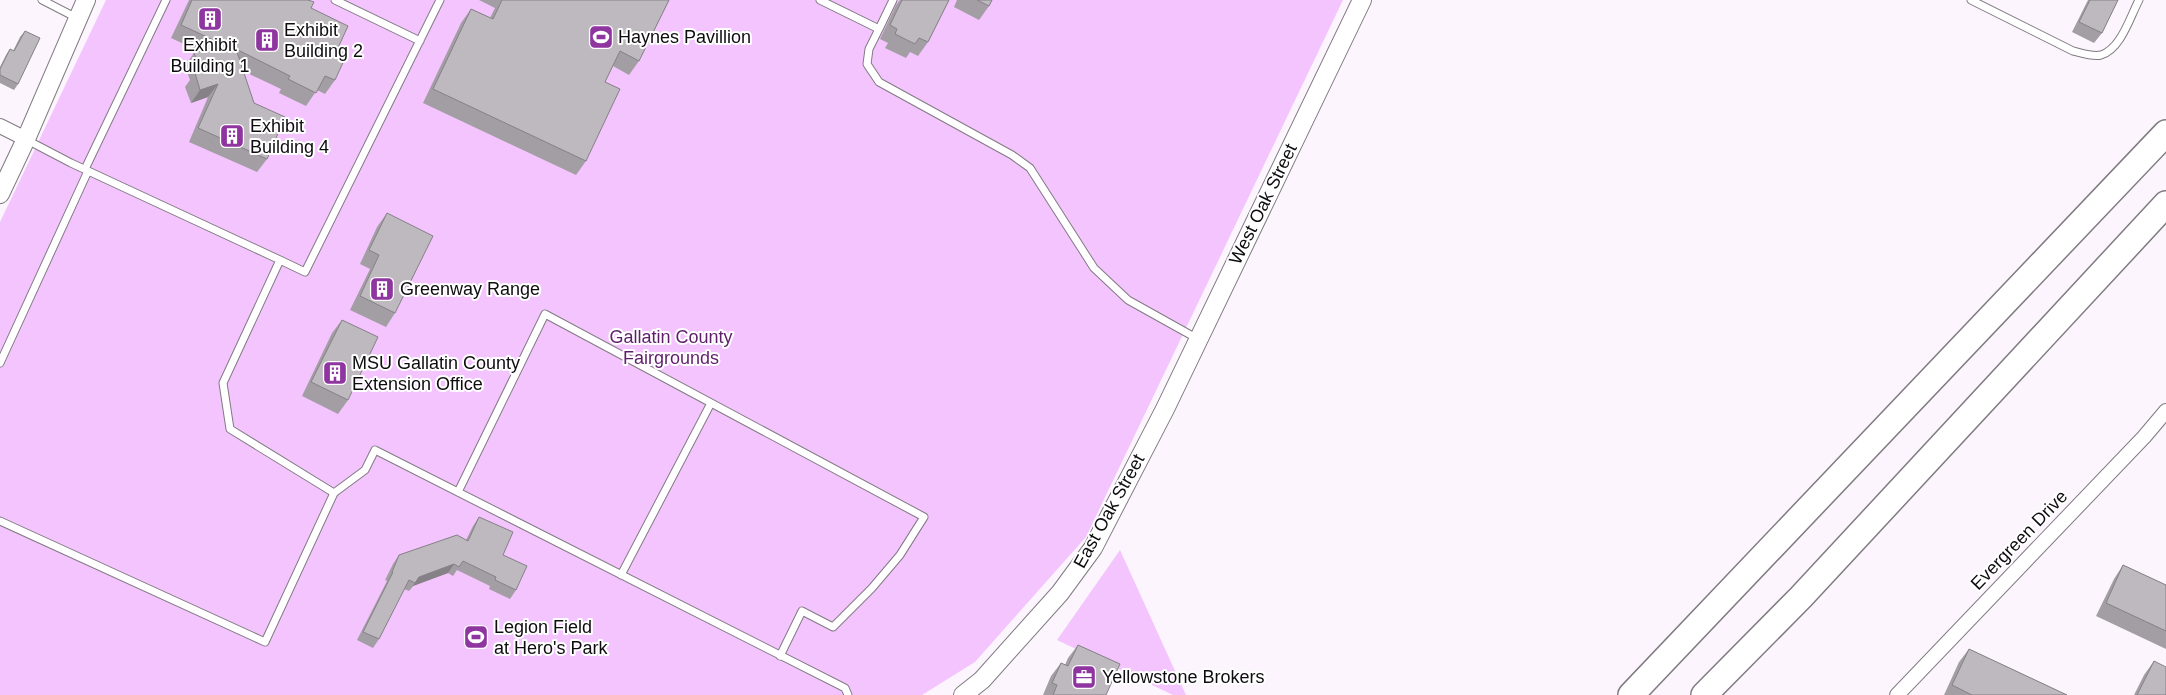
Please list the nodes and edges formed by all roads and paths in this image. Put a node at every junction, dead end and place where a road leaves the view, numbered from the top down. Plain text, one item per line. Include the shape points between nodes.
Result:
1 (42, 0) edge
2 (86, 0) edge
3 (166, 0) edge
4 (335, 0) edge
5 (440, 0) edge
6 (820, 0) edge
7 (893, 0) edge
8 (1362, 0) edge
9 (1971, 0) edge
10 (2139, 0) edge
11 (77, 18) junction
12 (879, 29) junction
13 (420, 40) junction
14 (0, 126) edge
15 (2166, 133) edge
16 (26, 140) junction
17 (86, 170) junction
18 (0, 194) edge
19 (2166, 204) edge
20 (280, 260) junction
21 (1198, 339) junction
22 (0, 363) edge
23 (711, 403) junction
24 (1164, 409) joint
25 (2166, 411) edge
26 (458, 492) junction
27 (334, 493) junction
28 (0, 520) edge
29 (620, 575) junction
30 (780, 656) junction
31 (848, 695) edge
32 (963, 695) edge
33 (1631, 695) edge
34 (1704, 695) edge
35 (1898, 695) edge

1 - 11 lane
2 - 11 street
3 - 17 lane
4 - 13 lane
5 - 13 lane
6 - 12 lane
7 - 12 lane
8 - 21 street, West Oak Street
9 - 10 lane via 2073,51 2102,55 2116,45
11 - 16 street
12 - 21 lane via 869,49 867,64 879,82 1030,168 1094,268 1128,300
13 - 20 lane via 305,272
14 - 16 street
15 - 33 highway
16 - 17 lane
16 - 18 street
17 - 20 lane
17 - 22 lane
19 - 34 highway via 1801,598
20 - 27 lane via 223,383 230,429
21 - 24 street, West Oak Street
23 - 26 lane via 545,314
23 - 29 lane
23 - 30 lane via 924,517 884,575 833,627 802,610
24 - 32 street, East Oak Street via 1093,548 1060,593 982,680
25 - 35 street, Evergreen Drive
26 - 27 lane via 375,450 365,470
26 - 29 lane
27 - 28 lane via 265,642
29 - 30 lane
30 - 31 lane via 845,688

